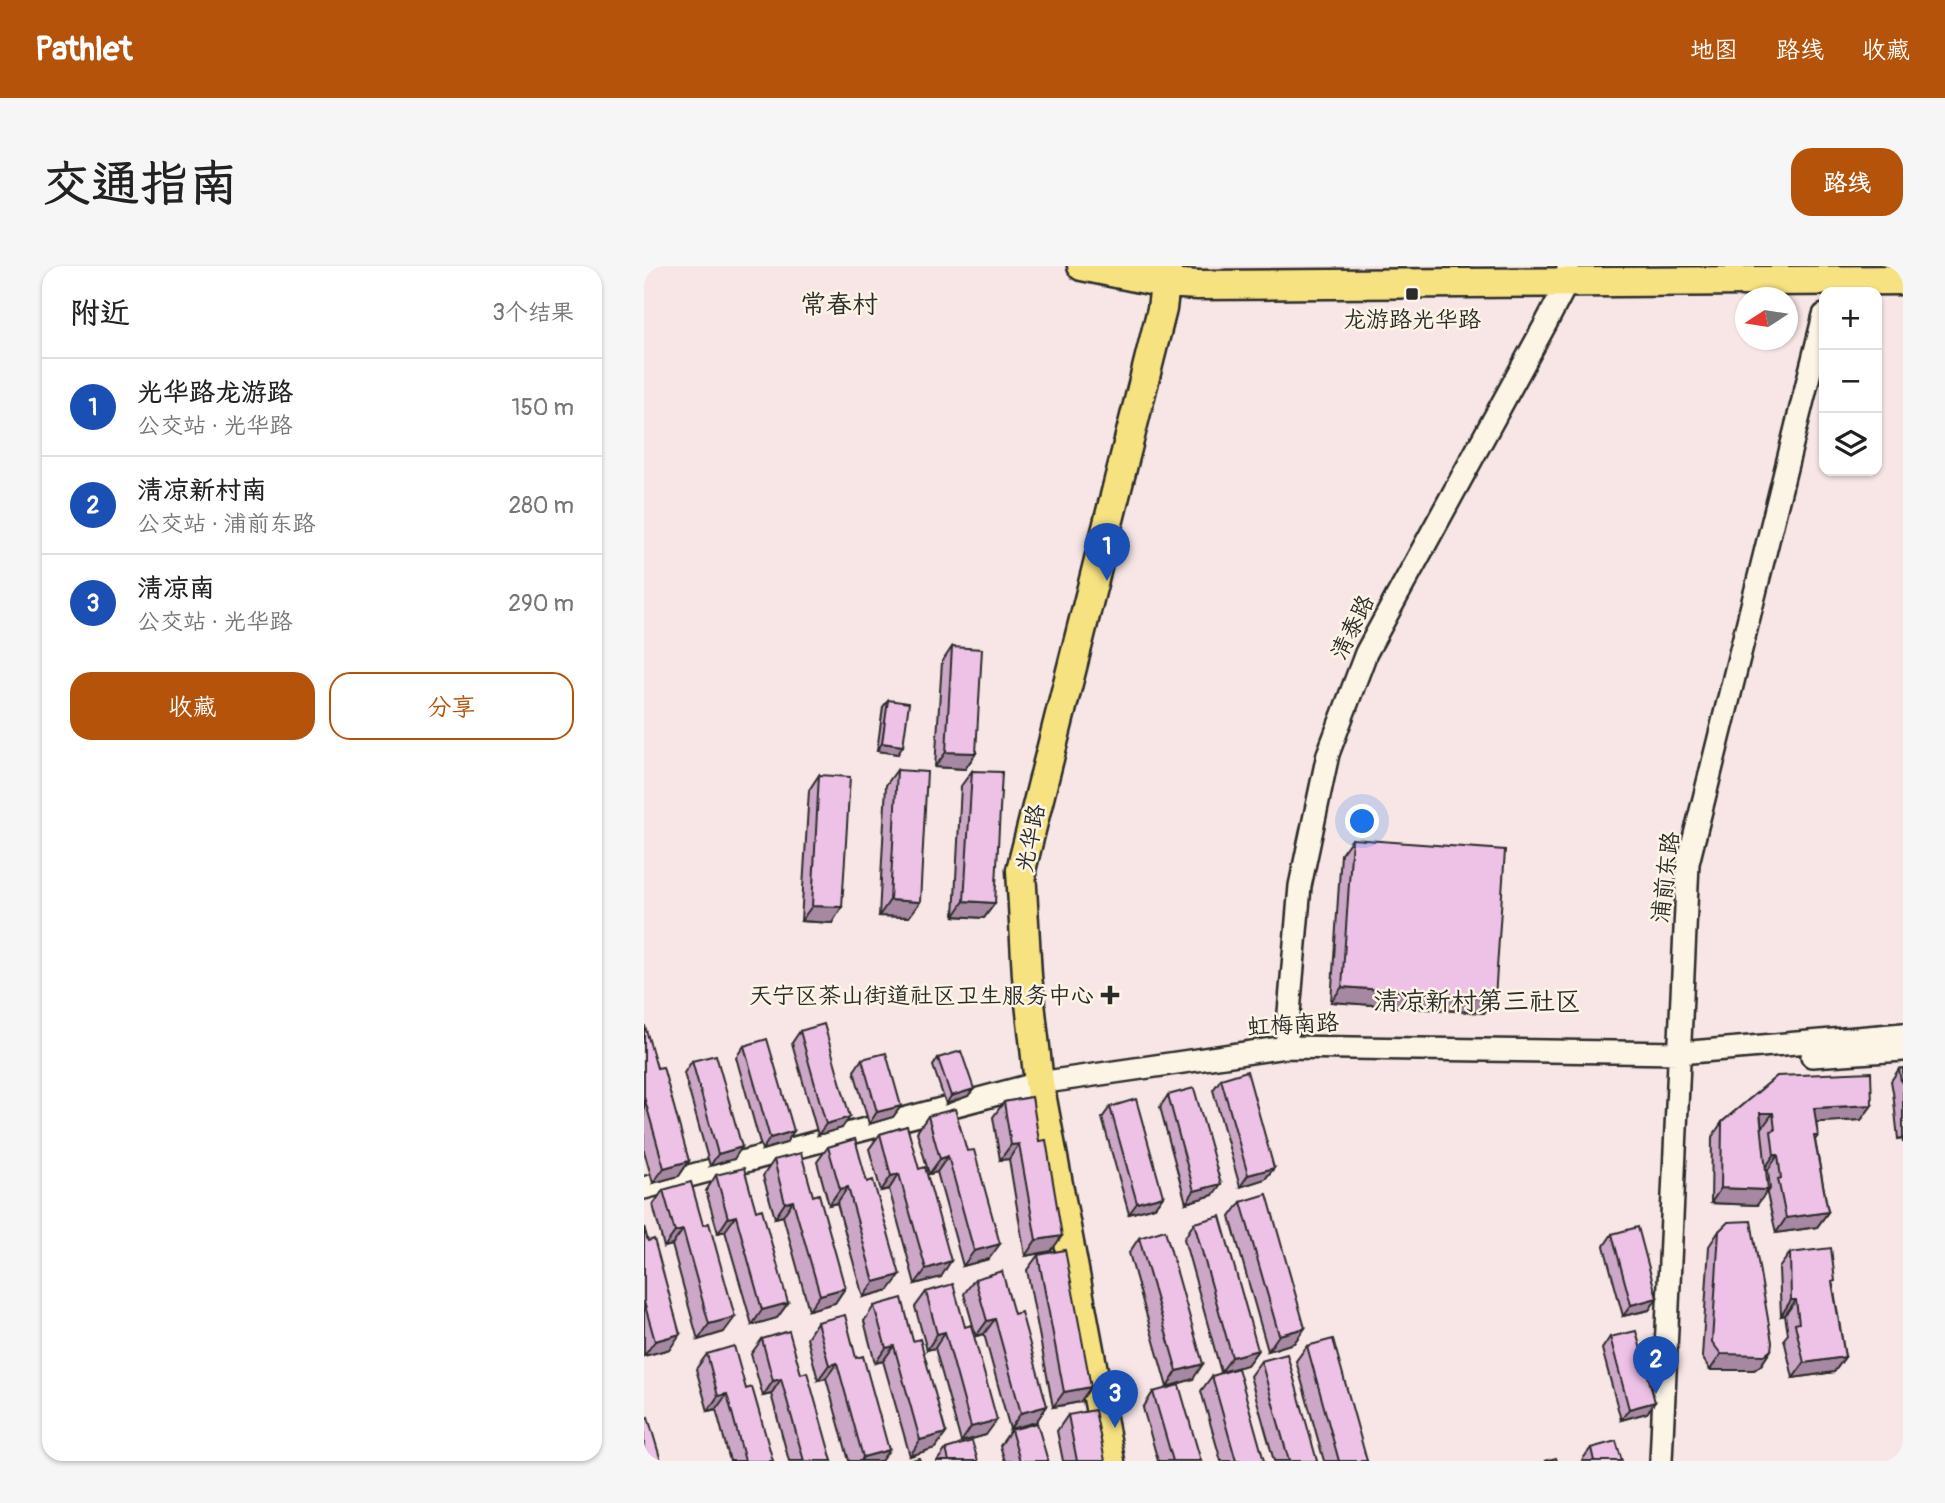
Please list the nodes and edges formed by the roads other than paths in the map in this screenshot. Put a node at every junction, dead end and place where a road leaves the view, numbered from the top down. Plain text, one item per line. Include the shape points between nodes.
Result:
1 (1082, 266) edge
2 (1283, 266) edge
3 (1169, 272) edge
4 (1568, 273) edge
5 (1834, 280) edge
6 (1903, 280) edge
7 (1819, 335) edge
8 (1903, 1034) edge
9 (1286, 1046) junction
10 (1903, 1050) edge
11 (1679, 1053) junction
12 (1039, 1083) junction
13 (644, 1188) edge
14 (1111, 1461) edge
15 (1661, 1461) edge

1 - 3 main road
2 - 3 main road
3 - 4 main road via 1198,285
3 - 12 main road, 光华路 via 1021,870
4 - 5 main road
4 - 9 street, 清泰路 via 1366,653 1328,754 1300,886
5 - 6 main road
7 - 11 street, 浦前东路 via 1688,863
8 - 11 street, 虹梅南路
9 - 11 street, 虹梅南路
9 - 12 street, 虹梅南路
10 - 11 street, 虹梅南路 via 1712,1062
11 - 15 street, 浦前东路
12 - 13 street, 虹梅南路
12 - 14 main road, 光华路

